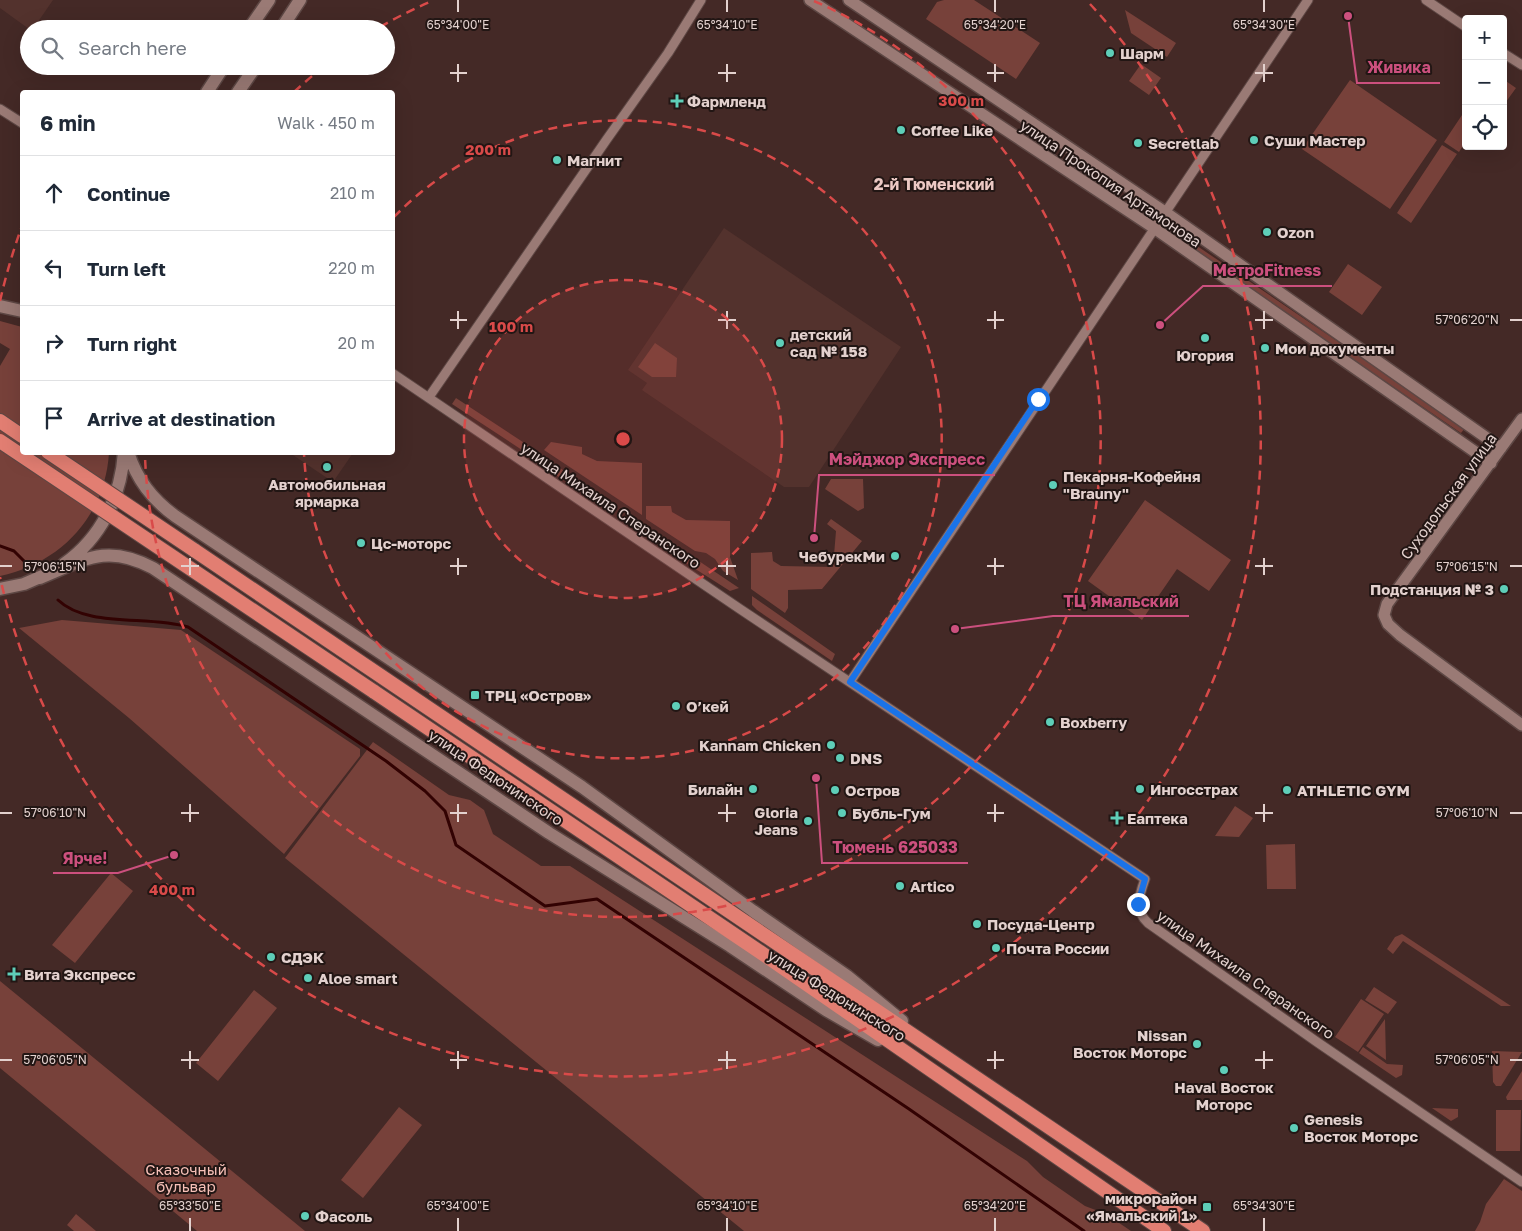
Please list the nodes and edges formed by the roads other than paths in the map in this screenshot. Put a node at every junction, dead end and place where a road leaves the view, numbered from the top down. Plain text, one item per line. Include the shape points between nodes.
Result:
1 (269, 0) edge
2 (300, 0) edge
3 (701, 0) edge
4 (810, 0) edge
5 (849, 0) edge
6 (1308, 0) edge
7 (1426, 0) edge
8 (256, 20) edge
9 (287, 20) edge
10 (1462, 24) edge
11 (1507, 56) edge
12 (1522, 65) edge
13 (218, 75) edge
14 (250, 75) edge
15 (208, 90) edge
16 (239, 90) edge
17 (0, 109) edge
18 (20, 122) edge
19 (1165, 212) junction
20 (1154, 228) junction
21 (20, 305) edge
22 (0, 306) edge
23 (20, 311) edge
24 (395, 374) edge
25 (429, 397) junction
26 (1522, 419) edge
27 (0, 420) edge
28 (20, 435) edge
29 (0, 441) edge
30 (1501, 448) junction
31 (20, 454) edge
32 (21, 455) edge
33 (52, 455) edge
34 (123, 455) edge
35 (129, 455) edge
36 (1491, 463) junction
37 (40, 578) junction
38 (0, 589) edge
39 (850, 682) junction
40 (1522, 724) edge
41 (937, 1050) junction
42 (928, 1070) junction
43 (1522, 1182) edge
44 (1164, 1231) edge
45 (1203, 1231) edge

1 - 8 main road
2 - 9 main road
3 - 25 street via 668,53
4 - 20 street, улица Прокопия Артамонова
5 - 19 street, улица Прокопия Артамонова
6 - 19 street
7 - 10 street
11 - 12 street
13 - 15 main road
14 - 16 main road
17 - 18 street
19 - 20 street
19 - 30 street, улица Прокопия Артамонова
20 - 36 street, улица Прокопия Артамонова
20 - 39 street
21 - 22 main road
22 - 23 main road
24 - 25 street, улица Михаила Сперанского
25 - 39 street, улица Михаила Сперанского
26 - 30 street, Суходольская улица
27 - 28 highway
29 - 31 highway, улица Федюнинского, bridge
30 - 36 street, Суходольская улица
32 - 42 highway, улица Федюнинского, bridge via 766,956
33 - 41 highway, улица Федюнинского, bridge
34 - 37 main road via 116,495 99,528 69,560
35 - 41 main road, улица Федюнинского via 144,486 159,504 175,516 582,787 846,976
36 - 40 street, Суходольская улица via 1387,604 1384,615 1400,635
37 - 38 main road
37 - 42 main road, улица Федюнинского via 86,559 109,554 128,557 153,568 549,833 826,1010
39 - 43 street, улица Михаила Сперанского via 1145,879 1138,904 1140,916 1148,923
41 - 45 highway, улица Федюнинского
42 - 44 highway, улица Федюнинского

